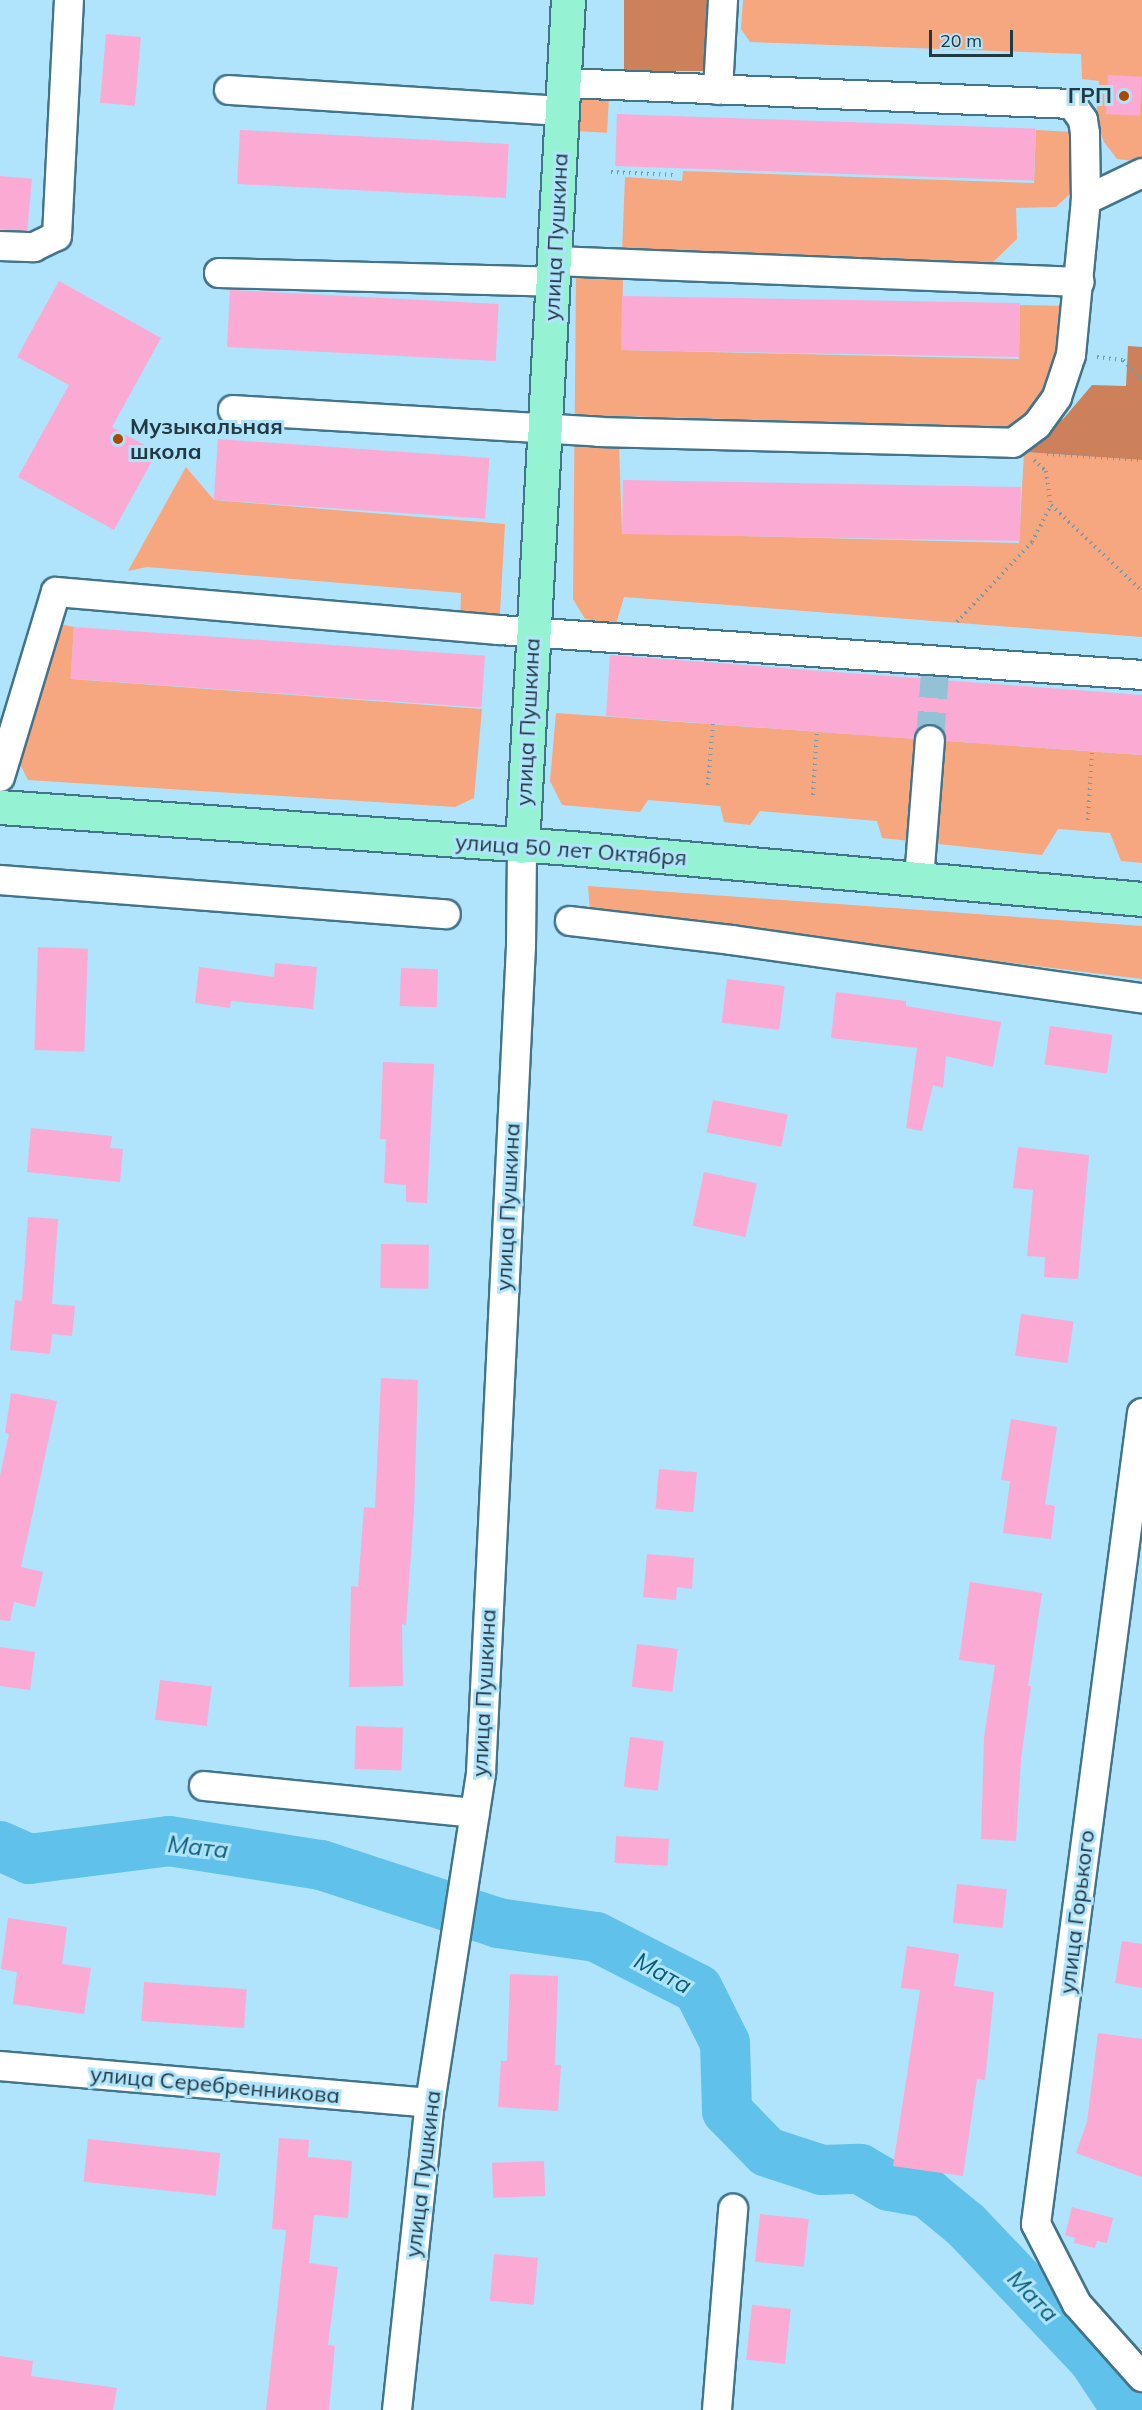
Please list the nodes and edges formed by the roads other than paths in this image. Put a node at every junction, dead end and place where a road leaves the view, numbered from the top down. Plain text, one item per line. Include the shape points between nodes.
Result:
1 (69, 0) edge
2 (568, 0) edge
3 (723, 0) edge
4 (229, 90) dead end
5 (718, 90) junction
6 (563, 97) junction
7 (1142, 173) edge
8 (1086, 200) junction
9 (0, 246) edge
10 (554, 271) junction
11 (219, 273) dead end
12 (1080, 282) junction
13 (233, 410) dead end
14 (545, 430) junction
15 (533, 632) junction
16 (1142, 675) edge
17 (930, 740) tunnel mouth
18 (0, 777) edge
19 (0, 807) edge
20 (522, 846) junction
21 (919, 879) junction
22 (0, 880) edge
23 (1142, 899) edge
24 (446, 914) dead end
25 (570, 921) dead end
26 (1142, 998) edge
27 (1142, 1413) edge
28 (204, 1786) dead end
29 (475, 1813) junction
30 (0, 2066) edge
31 (430, 2103) junction
32 (733, 2209) dead end
33 (1142, 2378) edge
34 (398, 2410) edge
35 (717, 2410) edge

1 - 9 street via 57,236 34,247
2 - 6 main road, улица Пушкина
3 - 5 street
4 - 6 street
5 - 6 street
5 - 8 street via 1072,104 1083,120 1085,133
6 - 10 main road, улица Пушкина
7 - 8 street
8 - 12 street
10 - 11 street
10 - 12 street
10 - 14 main road, улица Пушкина
12 - 14 street via 1071,355 1057,397 1019,448
13 - 14 street
14 - 15 main road, улица Пушкина
15 - 16 street
15 - 18 street via 56,592
15 - 20 main road, улица Пушкина
17 - 21 street
19 - 20 main road, улица 50 лет Октября
20 - 21 main road, улица 50 лет Октября
20 - 29 street, улица Пушкина via 521,946 482,1761
21 - 23 main road, улица 50 лет Октября
22 - 24 street
25 - 26 street via 756,943
27 - 33 street, улица Горького via 1036,2224 1077,2304
28 - 29 street
29 - 31 street, улица Пушкина
30 - 31 street, улица Серебренникова
31 - 34 street, улица Пушкина
32 - 35 street

